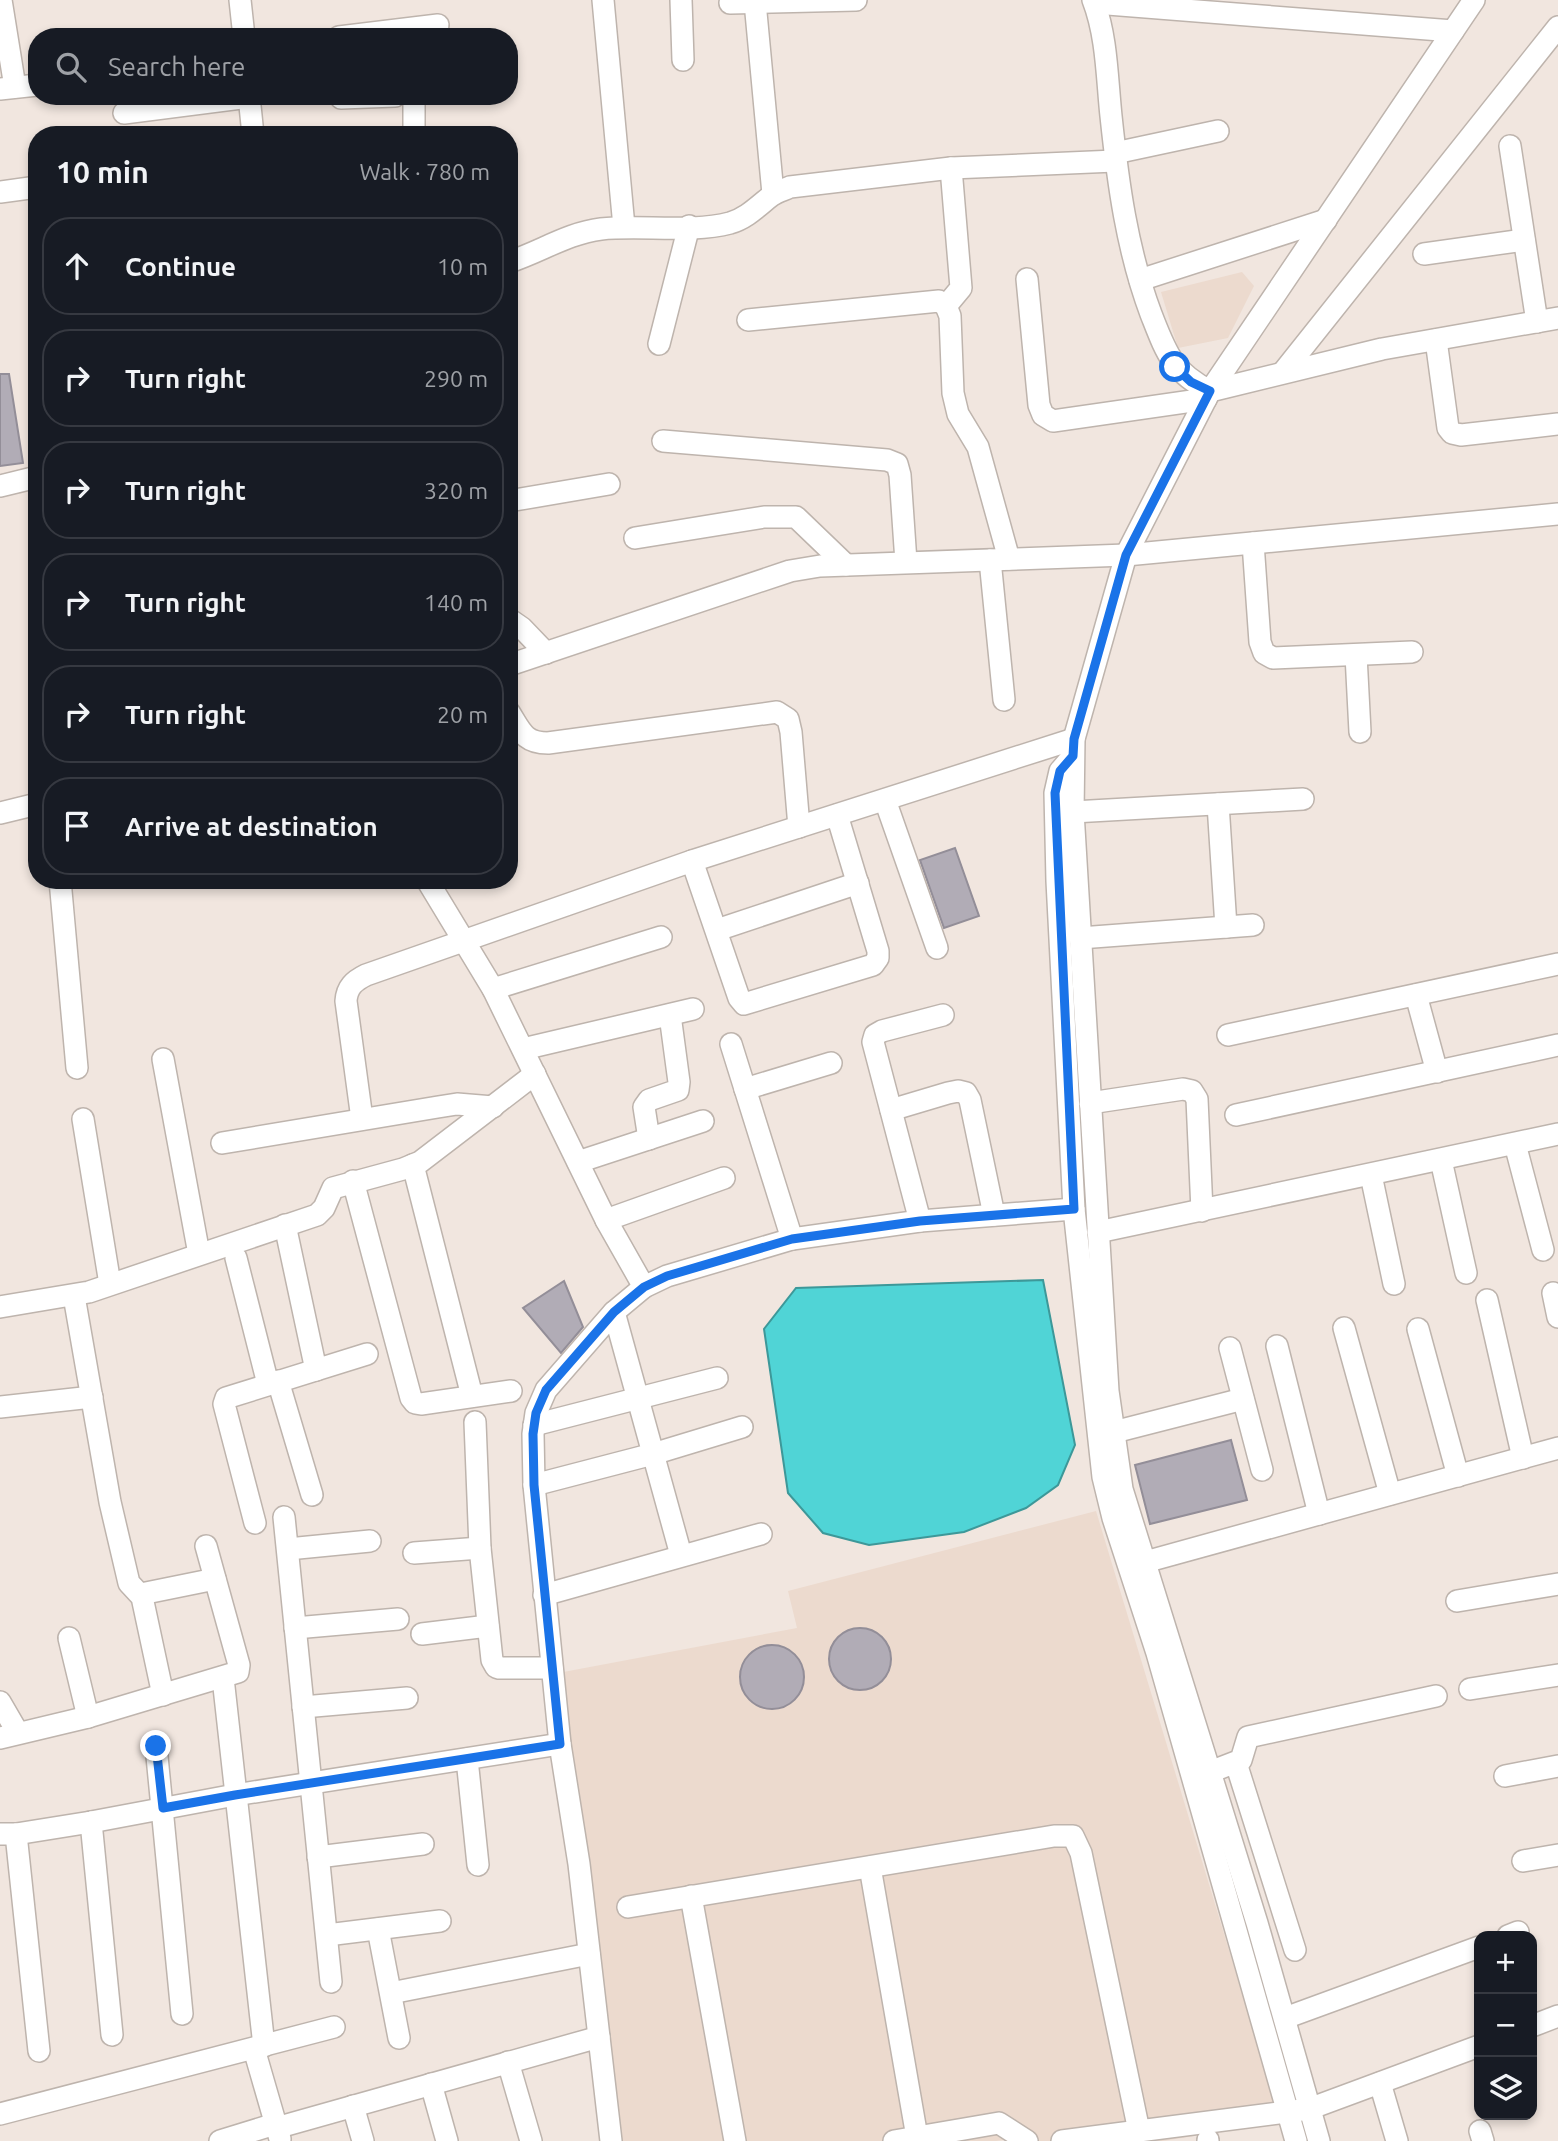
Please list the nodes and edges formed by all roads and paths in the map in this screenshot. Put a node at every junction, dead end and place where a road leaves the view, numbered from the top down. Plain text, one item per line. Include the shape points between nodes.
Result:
1 (1, 0) edge
2 (240, 0) edge
3 (603, 0) edge
4 (681, 0) edge
5 (856, 0) edge
6 (1474, 0) edge
7 (768, 1) edge
8 (1094, 2) edge
9 (730, 3) dead end
10 (1306, 10) edge
11 (438, 25) dead end
12 (1558, 27) edge
13 (243, 28) edge
14 (414, 28) edge
15 (1453, 31) junction
16 (683, 60) dead end
17 (17, 87) edge
18 (186, 105) edge
19 (250, 105) edge
20 (414, 105) edge
21 (124, 113) dead end
22 (252, 126) edge
23 (414, 126) edge
24 (1218, 131) dead end
25 (1510, 146) dead end
26 (1115, 157) junction
27 (951, 168) junction
28 (28, 188) edge
29 (0, 192) edge
30 (773, 194) junction
31 (1325, 220) junction
32 (689, 226) junction
33 (624, 227) junction
34 (1524, 240) junction
35 (1424, 254) dead end
36 (518, 259) edge
37 (1027, 279) dead end
38 (1140, 280) junction
39 (946, 306) junction
40 (748, 320) dead end
41 (1547, 320) edge
42 (1436, 340) junction
43 (659, 344) dead end
44 (1284, 371) junction
45 (1208, 395) junction
46 (1558, 425) edge
47 (663, 441) dead end
48 (28, 479) edge
49 (608, 484) dead end
50 (0, 486) edge
51 (518, 499) edge
52 (1558, 514) edge
53 (635, 538) dead end
54 (1253, 543) junction
55 (1126, 555) junction
56 (999, 559) junction
57 (906, 562) junction
58 (846, 565) junction
59 (518, 625) edge
60 (1412, 652) dead end
61 (546, 653) junction
62 (1356, 655) junction
63 (518, 662) edge
64 (1004, 700) dead end
65 (518, 727) edge
66 (1360, 732) dead end
67 (1074, 747) junction
68 (1303, 799) dead end
69 (885, 800) junction
70 (1218, 804) junction
71 (28, 806) edge
72 (1073, 812) junction
73 (0, 813) edge
74 (837, 816) junction
75 (799, 827) junction
76 (692, 861) junction
77 (858, 883) junction
78 (61, 889) edge
79 (433, 889) edge
80 (1253, 925) dead end
81 (1226, 927) junction
82 (717, 930) junction
83 (661, 937) dead end
84 (1080, 938) junction
85 (466, 941) junction
86 (937, 948) dead end
87 (1558, 964) edge
88 (493, 989) junction
89 (1416, 995) junction
90 (693, 1010) dead end
91 (670, 1015) junction
92 (943, 1015) dead end
93 (1228, 1035) dead end
94 (731, 1044) dead end
95 (1558, 1045) edge
96 (523, 1049) junction
97 (163, 1059) dead end
98 (831, 1062) dead end
99 (77, 1068) dead end
100 (1434, 1073) junction
101 (535, 1074) junction
102 (745, 1089) junction
103 (1090, 1103) junction
104 (493, 1107) junction
105 (891, 1110) junction
106 (1236, 1115) dead end
107 (83, 1119) dead end
108 (362, 1119) junction
109 (703, 1121) dead end
110 (1558, 1135) edge
111 (649, 1139) junction
112 (222, 1143) dead end
113 (1515, 1144) junction
114 (1441, 1160) junction
115 (578, 1162) junction
116 (412, 1165) junction
117 (1371, 1175) junction
118 (724, 1178) dead end
119 (353, 1181) junction
120 (1074, 1209) junction
121 (1202, 1211) junction
122 (994, 1215) junction
123 (606, 1220) junction
124 (920, 1221) junction
125 (285, 1225) junction
126 (1098, 1232) junction
127 (792, 1239) junction
128 (1543, 1251) dead end
129 (199, 1254) junction
130 (236, 1258) dead end
131 (1466, 1273) dead end
132 (110, 1284) junction
133 (1394, 1284) dead end
134 (644, 1287) junction
135 (1553, 1293) dead end
136 (74, 1296) junction
137 (1487, 1300) dead end
138 (0, 1307) edge
139 (614, 1312) junction
140 (1558, 1317) edge
141 (1344, 1328) dead end
142 (1418, 1329) dead end
143 (1277, 1346) dead end
144 (1230, 1348) dead end
145 (367, 1354) dead end
146 (316, 1370) junction
147 (717, 1378) dead end
148 (273, 1383) junction
149 (511, 1391) dead end
150 (472, 1396) junction
151 (92, 1397) junction
152 (638, 1398) junction
153 (1243, 1399) junction
154 (0, 1407) edge
155 (475, 1422) dead end
156 (534, 1425) junction
157 (742, 1427) dead end
158 (1114, 1432) junction
159 (1558, 1448) edge
160 (653, 1454) junction
161 (1523, 1458) junction
162 (1262, 1470) dead end
163 (1458, 1476) junction
164 (534, 1485) junction
165 (1391, 1494) junction
166 (312, 1495) dead end
167 (1319, 1514) junction
168 (284, 1517) dead end
169 (255, 1523) dead end
170 (761, 1534) dead end
171 (370, 1541) dead end
172 (206, 1546) dead end
173 (480, 1548) junction
174 (288, 1549) junction
175 (414, 1553) dead end
176 (681, 1555) junction
177 (1145, 1562) junction
178 (215, 1579) junction
179 (1558, 1584) edge
180 (141, 1594) junction
181 (544, 1595) junction
182 (1457, 1601) dead end
183 (398, 1619) dead end
184 (488, 1626) junction
185 (295, 1628) junction
186 (422, 1634) dead end
187 (69, 1638) dead end
188 (552, 1668) junction
189 (1558, 1675) edge
190 (223, 1678) junction
191 (1470, 1689) dead end
192 (163, 1695) junction
193 (1436, 1696) dead end
194 (407, 1698) dead end
195 (0, 1702) edge
196 (303, 1707) junction
197 (88, 1717) junction
198 (9, 1736) edge
199 (560, 1744) junction
200 (156, 1746) dead end
201 (467, 1759) junction
202 (1236, 1763) junction
203 (1558, 1766) edge
204 (1210, 1772) junction
205 (1505, 1776) dead end
206 (311, 1783) junction
207 (235, 1795) junction
208 (163, 1808) junction
209 (91, 1822) junction
210 (8, 1834) edge
211 (423, 1844) dead end
212 (1558, 1855) edge
213 (318, 1857) junction
214 (1523, 1861) dead end
215 (478, 1865) dead end
216 (870, 1867) junction
217 (691, 1896) junction
218 (628, 1907) dead end
219 (440, 1921) dead end
220 (378, 1929) junction
221 (327, 1935) junction
222 (1474, 1949) edge
223 (1295, 1950) dead end
224 (589, 1954) junction
225 (331, 1982) dead end
226 (391, 1993) junction
227 (182, 2014) dead end
228 (1558, 2016) edge
229 (1284, 2018) junction
230 (1537, 2024) edge
231 (334, 2027) dead end
232 (112, 2035) dead end
233 (599, 2037) junction
234 (399, 2038) dead end
235 (259, 2048) junction
236 (1474, 2048) edge
237 (39, 2051) dead end
238 (508, 2062) junction
239 (1380, 2083) junction
240 (431, 2084) junction
241 (354, 2106) junction
242 (1310, 2109) junction
243 (1288, 2112) junction
244 (0, 2114) edge
245 (277, 2131) edge
246 (1139, 2131) junction
247 (917, 2137) junction
248 (220, 2141) edge
249 (363, 2141) edge
250 (447, 2141) edge
251 (531, 2141) edge
252 (611, 2141) edge
253 (736, 2141) edge
254 (894, 2141) edge
255 (1027, 2141) edge
256 (1062, 2141) edge
257 (1296, 2141) edge
258 (1319, 2141) edge
259 (1396, 2141) edge

1 - 17 street
2 - 13 street
3 - 33 street
4 - 16 street
5 - 7 street
6 - 15 street
7 - 9 street
7 - 30 street
8 - 10 street
8 - 26 street via 1102,31
10 - 15 street
11 - 14 street
12 - 44 street
15 - 31 street
18 - 21 street
19 - 22 street
20 - 23 street
24 - 26 street
25 - 34 street
26 - 27 street
26 - 38 street
27 - 30 street via 790,187
27 - 39 street via 961,288
28 - 29 street
30 - 32 street via 757,210 732,222
31 - 38 street
31 - 45 street
32 - 33 street
32 - 43 street
33 - 36 street via 561,240
34 - 35 street
34 - 41 street
37 - 45 street via 1038,405 1043,415 1053,421
38 - 45 street via 1175,367
39 - 40 street via 939,301
39 - 56 street via 953,393 958,414 978,447
41 - 42 street
42 - 44 street
42 - 46 street via 1452,433
44 - 45 street
45 - 55 street
47 - 57 street via 897,464
48 - 50 street
49 - 51 street
52 - 54 street
53 - 58 street via 764,516 789,516 809,527
54 - 55 street
54 - 62 street via 1264,653 1273,659
55 - 56 street
55 - 67 street
56 - 57 street
56 - 64 street
57 - 58 street
58 - 61 street via 790,571
59 - 61 street
60 - 62 street
61 - 63 street
62 - 66 street
65 - 75 street via 534,743 548,743 777,712 788,719 791,732
67 - 69 street
67 - 72 street
67 - 120 street via 1060,771 1055,793
68 - 70 street
69 - 74 street
69 - 86 street
70 - 72 street
70 - 81 street
71 - 73 street
72 - 84 street
74 - 75 street
74 - 77 street
75 - 76 street
76 - 82 street
76 - 85 street
77 - 82 street
77 - 82 street via 878,951 873,965 744,1004
78 - 99 street
79 - 85 street
80 - 81 street
81 - 84 street
83 - 88 street
84 - 103 street
85 - 88 street
85 - 108 street via 366,975 347,990
87 - 89 street
88 - 96 street
89 - 93 street
89 - 100 street
90 - 91 street
91 - 96 street
91 - 111 street via 678,1090 649,1100 644,1107
92 - 105 street via 875,1035
94 - 102 street
95 - 100 street
96 - 101 street
97 - 129 street
98 - 102 street
100 - 106 street
101 - 104 street
101 - 115 street
102 - 127 street
103 - 121 street via 1192,1091 1197,1099
103 - 126 street
104 - 108 street via 457,1104
104 - 116 street
105 - 122 street via 958,1091 966,1093
105 - 124 street
107 - 132 street
108 - 112 street
109 - 111 street
110 - 113 street
111 - 115 street
113 - 114 street
113 - 128 street
114 - 117 street
114 - 131 street
115 - 123 street
116 - 119 street
116 - 150 street
117 - 121 street
117 - 133 street
118 - 123 street
119 - 125 street via 333,1188 317,1215
119 - 150 street via 411,1398 421,1404
120 - 122 street
120 - 243 street via 1103,1477
121 - 126 street
122 - 124 street
123 - 134 street
124 - 127 street
125 - 129 street
125 - 146 street
126 - 158 street
127 - 134 street
129 - 132 street
130 - 148 street
132 - 136 street
134 - 139 street
135 - 140 street
136 - 138 street
136 - 151 street
137 - 161 street
139 - 152 street
139 - 156 street via 546,1390
141 - 165 street
142 - 163 street
143 - 167 street
144 - 153 street
145 - 146 street
146 - 148 street
147 - 152 street
148 - 166 street
148 - 169 street via 226,1398 224,1404
149 - 150 street
151 - 154 street
151 - 180 street via 129,1583
152 - 156 street
152 - 160 street
153 - 158 street
153 - 162 street
155 - 173 street
156 - 164 street
157 - 160 street
158 - 177 street via 1122,1489
159 - 161 street
160 - 164 street
160 - 176 street
161 - 163 street
163 - 165 street
164 - 181 street
165 - 167 street
167 - 177 street
168 - 174 street
170 - 176 street
171 - 174 street
172 - 178 street
173 - 175 street
173 - 184 street
174 - 185 street
176 - 181 street
177 - 204 street
178 - 180 street
178 - 190 street via 239,1665 238,1672
179 - 182 street
180 - 192 street
181 - 188 street
183 - 185 street
184 - 186 street
184 - 188 street via 496,1667
185 - 196 street
187 - 197 street
188 - 199 street
189 - 191 street
190 - 192 street
190 - 207 street
192 - 197 street
193 - 202 street via 1248,1737
194 - 196 street
195 - 198 street
196 - 206 street
197 - 198 street
199 - 201 street
199 - 224 street
200 - 208 street
201 - 206 street
201 - 215 street
202 - 204 street
202 - 223 street
203 - 205 street
204 - 229 street
206 - 207 street
206 - 213 street
207 - 208 street
207 - 235 street
208 - 209 street
208 - 227 street
209 - 210 street
209 - 232 street
210 - 237 street
211 - 213 street
212 - 214 street
213 - 221 street
216 - 217 street
216 - 246 street via 1073,1836 1081,1853
216 - 247 street
217 - 218 street
217 - 253 street
219 - 220 street
220 - 221 street
220 - 226 street
221 - 225 street
222 - 229 street
224 - 226 street
224 - 233 street
226 - 234 street
228 - 230 street
229 - 242 street
231 - 235 street
233 - 238 street
233 - 252 street
235 - 244 street
235 - 245 street
236 - 239 street
238 - 240 street
238 - 251 street
239 - 242 street
239 - 259 street
240 - 241 street
240 - 250 street
241 - 245 street
241 - 249 street
242 - 243 street
242 - 258 street
243 - 246 street
243 - 257 street
245 - 248 street
246 - 256 street
247 - 254 street
247 - 255 street via 999,2123

